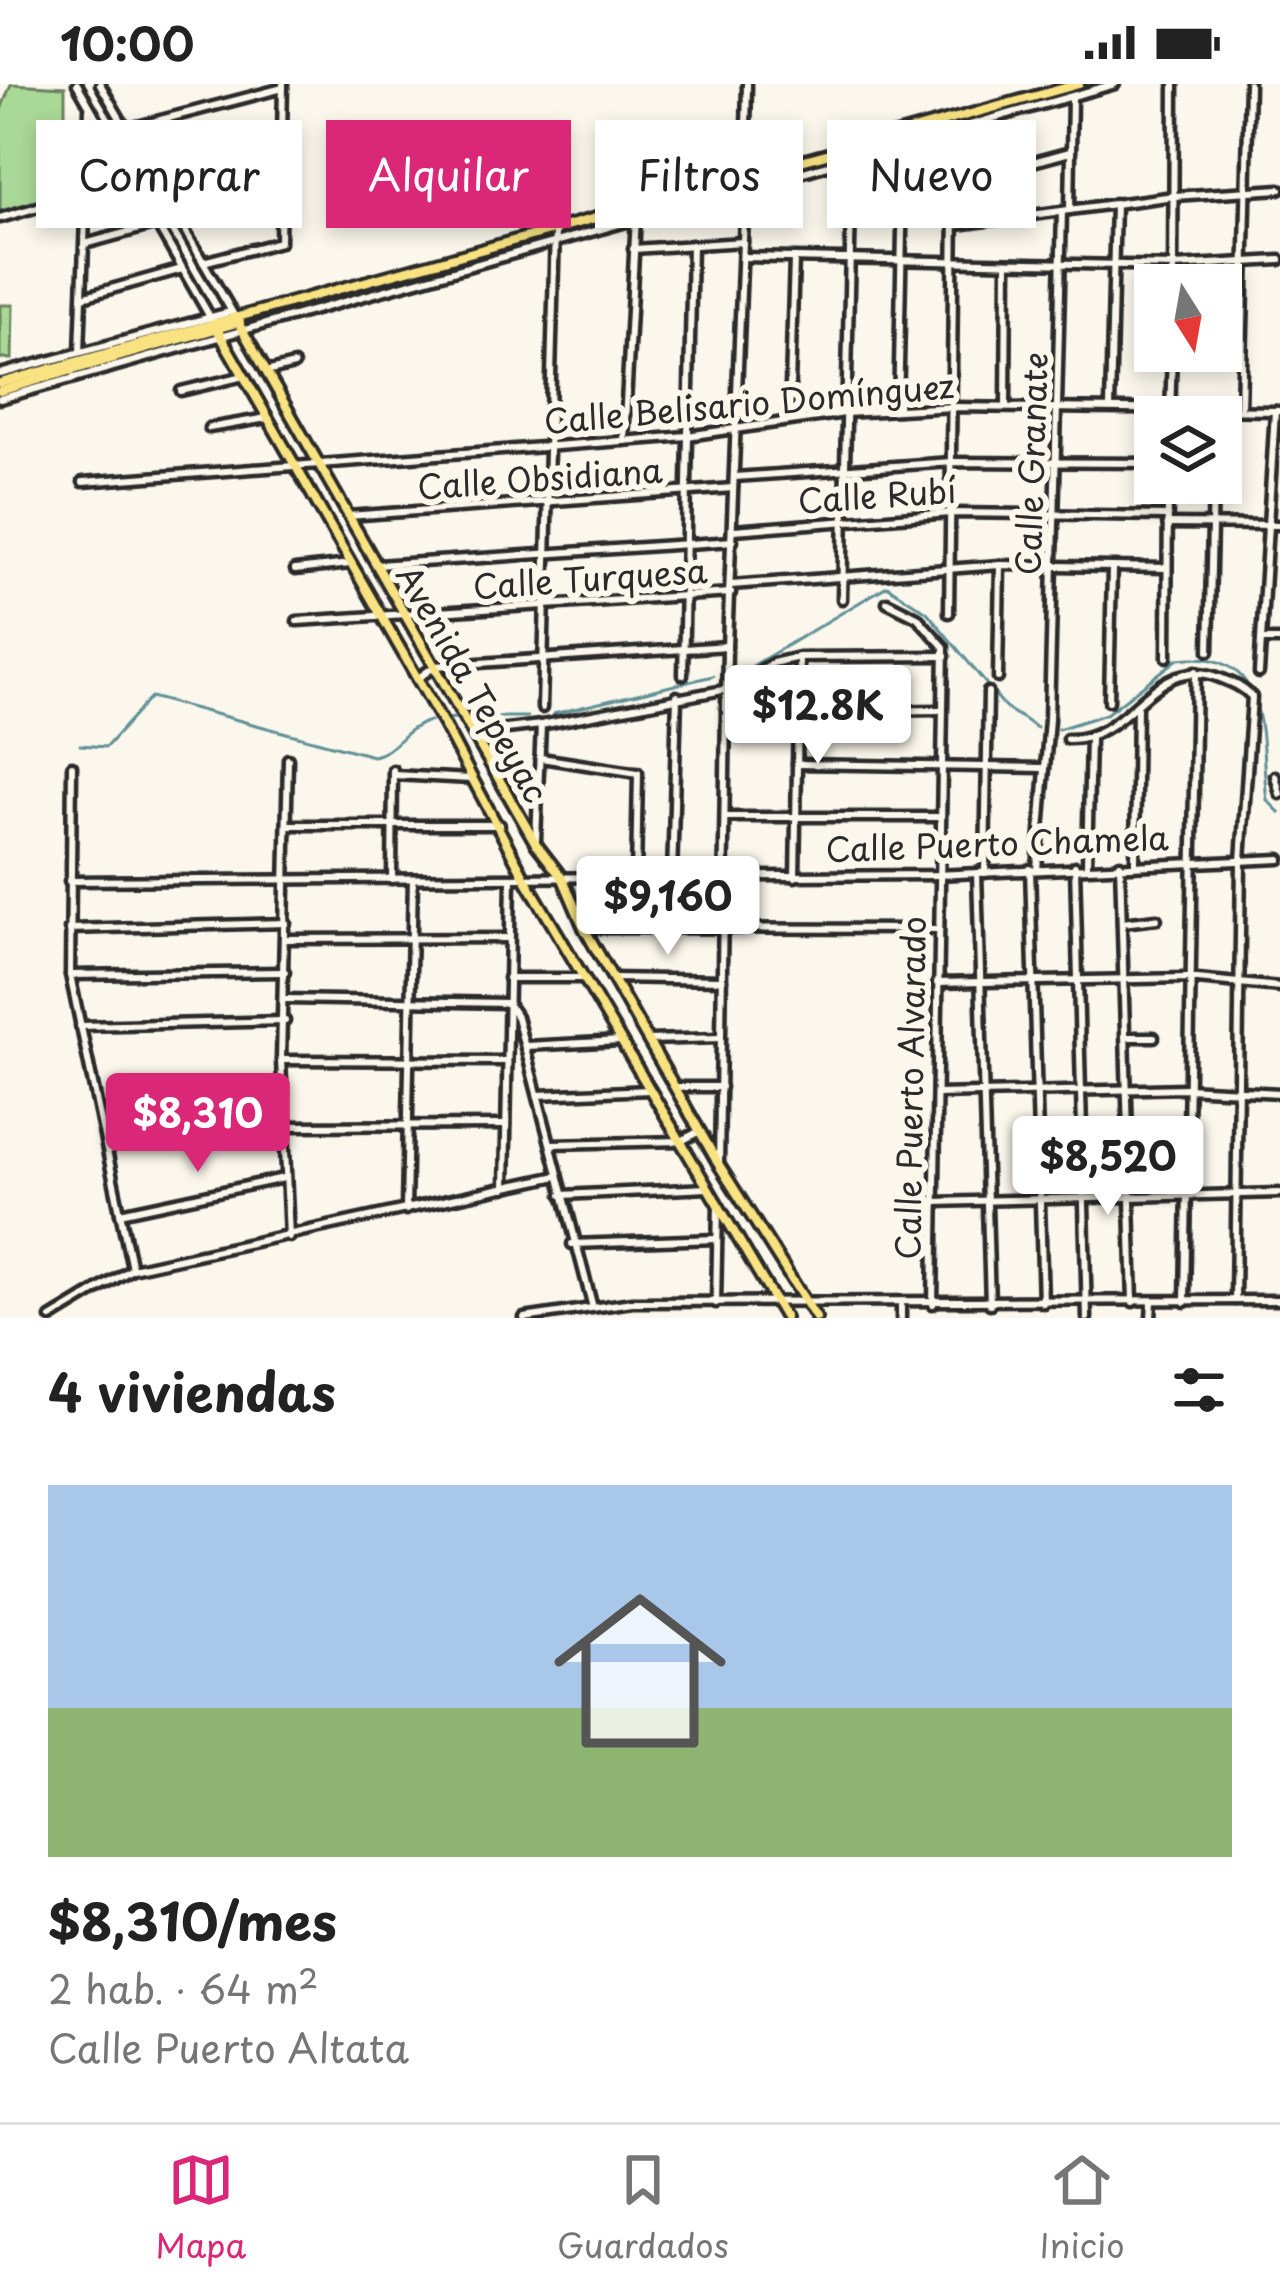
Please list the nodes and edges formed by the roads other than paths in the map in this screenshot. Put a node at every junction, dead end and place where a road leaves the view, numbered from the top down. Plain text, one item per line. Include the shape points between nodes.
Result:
1 (76, 84) edge
2 (747, 84) edge
3 (1079, 84) edge
4 (1115, 84) edge
5 (1174, 84) edge
6 (1249, 84) edge
7 (104, 85) edge
8 (283, 86) edge
9 (1072, 97) junction
10 (89, 105) junction
11 (88, 120) edge
12 (97, 120) edge
13 (122, 120) edge
14 (160, 120) edge
15 (282, 120) edge
16 (746, 120) edge
17 (946, 120) edge
18 (987, 120) edge
19 (1071, 152) junction
20 (1036, 161) edge
21 (1280, 189) edge
22 (1247, 191) junction
23 (1174, 196) junction
24 (1115, 203) junction
25 (36, 208) edge
26 (1066, 210) junction
27 (1036, 214) edge
28 (0, 218) edge
29 (595, 218) edge
30 (85, 228) edge
31 (143, 228) edge
32 (159, 228) edge
33 (184, 228) edge
34 (280, 228) edge
35 (600, 228) edge
36 (635, 228) edge
37 (744, 228) edge
38 (851, 228) edge
39 (903, 228) edge
40 (957, 228) edge
41 (555, 229) junction
42 (554, 242) junction
43 (744, 242) junction
44 (85, 244) junction
45 (692, 245) junction
46 (633, 250) junction
47 (743, 257) junction
48 (794, 259) junction
49 (850, 260) junction
50 (1280, 260) edge
51 (903, 261) junction
52 (203, 262) junction
53 (956, 262) junction
54 (1245, 262) junction
55 (1007, 264) junction
56 (1174, 264) edge
57 (1210, 264) edge
58 (1061, 265) junction
59 (1114, 266) junction
60 (1134, 266) edge
61 (182, 269) junction
62 (83, 297) junction
63 (236, 320) junction
64 (215, 327) junction
65 (80, 352) junction
66 (294, 365) dead end
67 (266, 372) junction
68 (244, 376) junction
69 (0, 387) edge
70 (181, 391) dead end
71 (1241, 396) edge
72 (953, 407) junction
73 (1006, 407) junction
74 (1057, 407) junction
75 (1110, 408) junction
76 (898, 410) junction
77 (1134, 410) edge
78 (1242, 410) edge
79 (1277, 411) edge
80 (844, 413) junction
81 (268, 418) junction
82 (789, 418) junction
83 (209, 428) dead end
84 (736, 430) junction
85 (687, 436) junction
86 (625, 441) junction
87 (545, 448) junction
88 (952, 462) junction
89 (1056, 462) junction
90 (1134, 463) edge
91 (319, 465) junction
92 (295, 466) junction
93 (843, 469) junction
94 (735, 476) junction
95 (83, 482) dead end
96 (735, 488) junction
97 (685, 494) junction
98 (544, 503) junction
99 (1167, 504) edge
100 (1212, 504) edge
101 (951, 513) junction
102 (1054, 515) junction
103 (348, 516) junction
104 (1167, 520) junction
105 (842, 521) junction
106 (1212, 524) junction
107 (1268, 525) junction
108 (1280, 525) edge
109 (734, 530) junction
110 (733, 541) junction
111 (683, 544) junction
112 (544, 554) junction
113 (350, 564) junction
114 (1000, 565) junction
115 (376, 566) junction
116 (1052, 566) junction
117 (950, 567) junction
118 (1112, 568) junction
119 (1166, 568) junction
120 (295, 570) dead end
121 (843, 573) junction
122 (731, 589) junction
123 (683, 596) junction
124 (842, 599) dead end
125 (887, 602) dead end
126 (544, 607) junction
127 (950, 614) dead end
128 (405, 615) junction
129 (381, 616) junction
130 (297, 621) dead end
131 (1261, 640) junction
132 (1280, 640) edge
133 (727, 646) junction
134 (682, 650) junction
135 (1209, 651) dead end
136 (945, 656) junction
137 (799, 657) junction
138 (1167, 657) dead end
139 (543, 660) junction
140 (435, 666) junction
141 (1196, 670) junction
142 (1259, 674) dead end
143 (683, 675) dead end
144 (998, 678) dead end
145 (416, 679) junction
146 (728, 689) junction
147 (988, 692) dead end
148 (677, 696) junction
149 (1109, 700) dead end
150 (1138, 705) junction
151 (542, 708) dead end
152 (940, 710) junction
153 (798, 712) junction
154 (542, 725) junction
155 (472, 733) junction
156 (1066, 739) dead end
157 (1090, 739) junction
158 (287, 758) dead end
159 (541, 758) junction
160 (797, 764) junction
161 (72, 766) dead end
162 (940, 767) junction
163 (1042, 768) junction
164 (989, 770) junction
165 (1275, 776) dead end
166 (474, 779) junction
167 (1280, 794) edge
168 (727, 817) junction
169 (796, 817) junction
170 (938, 817) junction
171 (287, 825) junction
172 (500, 825) junction
173 (392, 826) junction
174 (536, 844) junction
175 (1189, 860) junction
176 (1280, 860) edge
177 (1241, 861) junction
178 (1135, 863) junction
179 (1120, 864) junction
180 (1087, 865) junction
181 (1075, 866) junction
182 (1034, 869) junction
183 (981, 873) junction
184 (936, 875) junction
185 (286, 877) junction
186 (725, 877) junction
187 (795, 877) junction
188 (636, 878) junction
189 (672, 878) junction
190 (392, 879) junction
191 (413, 879) junction
192 (563, 879) junction
193 (511, 880) junction
194 (526, 880) junction
195 (69, 881) junction
196 (1157, 919) dead end
197 (286, 923) junction
198 (1122, 923) junction
199 (584, 928) junction
200 (69, 929) junction
201 (937, 929) junction
202 (723, 931) junction
203 (412, 938) junction
204 (509, 938) junction
205 (286, 939) junction
206 (285, 972) junction
207 (70, 975) junction
208 (508, 978) junction
209 (588, 978) junction
210 (612, 978) junction
211 (1187, 978) junction
212 (722, 980) junction
213 (1123, 980) junction
214 (1078, 981) junction
215 (1239, 982) junction
216 (937, 983) junction
217 (980, 983) junction
218 (1032, 983) junction
219 (1280, 987) edge
220 (285, 999) junction
221 (410, 1001) junction
222 (507, 1003) junction
223 (285, 1021) junction
224 (80, 1026) junction
225 (1125, 1037) junction
226 (1154, 1037) dead end
227 (721, 1038) junction
228 (648, 1040) junction
229 (624, 1041) junction
230 (525, 1046) junction
231 (281, 1060) junction
232 (409, 1060) junction
233 (506, 1061) junction
234 (721, 1087) junction
235 (675, 1088) junction
236 (1127, 1088) junction
237 (1186, 1088) junction
238 (652, 1090) junction
239 (1036, 1090) junction
240 (1082, 1090) junction
241 (1238, 1091) junction
242 (983, 1092) junction
243 (1280, 1093) edge
244 (937, 1094) junction
245 (538, 1095) junction
246 (506, 1125) junction
247 (282, 1126) junction
248 (408, 1126) junction
249 (700, 1131) junction
250 (681, 1141) junction
251 (551, 1144) junction
252 (719, 1166) junction
253 (557, 1176) junction
254 (284, 1178) junction
255 (505, 1188) junction
256 (708, 1188) junction
257 (1280, 1192) edge
258 (1236, 1194) junction
259 (561, 1195) junction
260 (1185, 1195) junction
261 (1131, 1197) junction
262 (1085, 1198) junction
263 (1040, 1199) junction
264 (987, 1200) junction
265 (934, 1202) junction
266 (718, 1205) junction
267 (406, 1210) junction
268 (120, 1213) junction
269 (289, 1237) junction
270 (717, 1239) junction
271 (572, 1244) junction
272 (132, 1269) junction
273 (1234, 1300) junction
274 (1280, 1300) edge
275 (632, 1302) junction
276 (1133, 1302) junction
277 (1152, 1302) junction
278 (1185, 1302) junction
279 (716, 1303) junction
280 (808, 1303) junction
281 (1043, 1303) junction
282 (1087, 1303) junction
283 (592, 1304) junction
284 (901, 1304) junction
285 (933, 1304) junction
286 (963, 1304) junction
287 (990, 1304) junction
288 (777, 1305) junction
289 (51, 1318) edge
290 (524, 1318) edge
291 (632, 1318) edge
292 (781, 1318) edge
293 (816, 1318) edge
294 (901, 1318) edge
295 (963, 1318) edge
296 (1087, 1318) edge
297 (1151, 1318) edge

1 - 10 street, Avenida Tepeyac
2 - 16 street
3 - 17 main road
4 - 9 street
5 - 23 street
6 - 22 street
7 - 13 street, Avenida Tepeyac
8 - 14 street
8 - 15 street
9 - 18 street
9 - 19 street, Calle Granate
10 - 11 street
10 - 12 street, Avenida Tepeyac
19 - 20 street
19 - 26 street, Calle Granate
21 - 22 street
22 - 23 street
22 - 54 street
23 - 24 street
23 - 56 street
24 - 26 street
24 - 59 street
25 - 28 street
26 - 27 street
26 - 58 street, Calle Granate
29 - 41 main road
30 - 44 street
31 - 44 street
32 - 61 street, Avenida Tepeyac
33 - 52 street, Avenida Tepeyac
34 - 52 street via 280,242
35 - 42 street
36 - 46 street
37 - 43 street
38 - 49 street
39 - 51 street
40 - 53 street
41 - 42 street
41 - 63 main road
42 - 63 street
42 - 87 street
43 - 45 street
43 - 47 street
44 - 62 street
45 - 46 street
45 - 85 street
46 - 86 street
47 - 48 street
47 - 84 street
48 - 49 street
48 - 82 street
49 - 51 street
49 - 80 street
50 - 54 street
51 - 53 street
51 - 76 street
52 - 63 street, Avenida Tepeyac
53 - 55 street
53 - 72 street
54 - 57 street
54 - 71 street
55 - 58 street
55 - 73 street
58 - 59 street
58 - 74 street, Calle Granate
59 - 60 street
59 - 75 street
61 - 62 street
61 - 64 street, Avenida Tepeyac
62 - 65 street
63 - 64 main road
63 - 64 street
63 - 67 main road, Avenida Tepeyac
64 - 65 street
64 - 68 main road, Avenida Tepeyac
64 - 69 main road
65 - 69 street
66 - 67 street
67 - 91 main road, Avenida Tepeyac
68 - 70 street
68 - 81 main road, Avenida Tepeyac
72 - 73 street, Calle Belisario Domínguez
72 - 76 street, Calle Belisario Domínguez
72 - 88 street
73 - 74 street, Calle Belisario Domínguez
74 - 75 street, Calle Belisario Domínguez
74 - 89 street, Calle Granate
75 - 77 street, Calle Belisario Domínguez
76 - 80 street, Calle Belisario Domínguez
78 - 79 street, Calle Belisario Domínguez
79 - 107 street
80 - 82 street, Calle Belisario Domínguez
80 - 93 street
81 - 83 street
81 - 92 main road, Avenida Tepeyac
82 - 84 street, Calle Belisario Domínguez
84 - 85 street, Calle Belisario Domínguez
84 - 94 street
85 - 86 street, Calle Belisario Domínguez
85 - 97 street
86 - 87 street, Calle Belisario Domínguez
87 - 91 street, Calle Belisario Domínguez
87 - 98 street
88 - 89 street
88 - 93 street
88 - 101 street
89 - 90 street
89 - 102 street, Calle Granate
91 - 92 street, Calle Belisario Domínguez
91 - 103 main road, Avenida Tepeyac
92 - 95 street, Calle Belisario Domínguez
92 - 113 main road, Avenida Tepeyac
93 - 94 street
93 - 105 street
94 - 96 street
96 - 97 street, Calle Obsidiana
96 - 109 street
97 - 98 street, Calle Obsidiana
97 - 111 street
98 - 103 street, Calle Obsidiana
98 - 112 street
99 - 104 street
100 - 106 street
101 - 102 street, Calle Rubí
101 - 105 street, Calle Rubí
101 - 117 street
102 - 104 street, Calle Rubí
102 - 116 street, Calle Granate
103 - 115 main road, Avenida Tepeyac
104 - 106 street, Calle Rubí
104 - 119 street
105 - 109 street, Calle Rubí
105 - 121 street
106 - 107 street, Calle Rubí
106 - 135 street
107 - 108 street, Calle Rubí
107 - 131 street
109 - 110 street
110 - 111 street
110 - 122 street
111 - 112 street
111 - 123 street
112 - 115 street
112 - 126 street
113 - 120 street
113 - 129 main road, Avenida Tepeyac
114 - 116 street, Calle Turquesa
114 - 117 street, Calle Turquesa
114 - 144 street
115 - 128 main road, Avenida Tepeyac
116 - 118 street, Calle Turquesa
116 - 163 street, Calle Granate
117 - 121 street, Calle Turquesa
117 - 127 street
118 - 119 street, Calle Turquesa
118 - 149 street
119 - 138 street
121 - 122 street, Calle Turquesa
121 - 124 street
122 - 123 street, Calle Turquesa
122 - 133 street
123 - 126 street, Calle Turquesa
123 - 134 street
125 - 136 street via 916,617
126 - 128 street, Calle Turquesa
126 - 139 street
128 - 129 street, Calle Turquesa
128 - 140 main road, Avenida Tepeyac
129 - 130 street, Calle Turquesa
129 - 145 main road, Avenida Tepeyac
131 - 132 street
131 - 142 street
133 - 134 street
133 - 146 street
134 - 139 street
134 - 143 street
136 - 137 street
136 - 152 street, Calle Puerto Alvarado
137 - 146 street
137 - 153 street
139 - 140 street
139 - 151 street
140 - 145 street
140 - 155 main road, Avenida Tepeyac
141 - 150 street via 1170,677
141 - 175 street
141 - 177 street via 1243,688 1254,703
145 - 166 main road, Avenida Tepeyac
146 - 148 street
146 - 168 street
147 - 164 street
148 - 154 street
148 - 189 street
150 - 157 street
150 - 178 street
152 - 153 street
152 - 162 street, Calle Puerto Alvarado
153 - 160 street
154 - 155 street
154 - 159 street
155 - 174 main road, Avenida Tepeyac
156 - 157 street
157 - 180 street
158 - 171 street
159 - 174 street
159 - 188 street via 636,771
160 - 162 street
160 - 169 street
161 - 195 street
162 - 164 street
162 - 170 street, Calle Puerto Alvarado
163 - 164 street
163 - 182 street, Calle Granate
164 - 183 street
165 - 167 street
166 - 172 main road, Avenida Tepeyac
166 - 173 street via 393,773
168 - 169 street
168 - 186 street
169 - 170 street
169 - 187 street
170 - 184 street, Calle Puerto Alvarado
171 - 173 street
171 - 185 street
172 - 173 street
172 - 194 main road, Avenida Tepeyac
173 - 190 street
174 - 192 main road, Avenida Tepeyac
175 - 177 street, Calle Puerto Chamela
175 - 178 street, Calle Puerto Chamela
175 - 211 street
176 - 177 street, Calle Puerto Chamela
177 - 215 street
178 - 179 street, Calle Puerto Chamela
179 - 180 street, Calle Puerto Chamela
179 - 198 street
180 - 181 street, Calle Puerto Chamela
181 - 182 street, Calle Puerto Chamela
181 - 214 street
182 - 183 street, Calle Puerto Chamela
182 - 218 street, Calle Granate
183 - 184 street, Calle Puerto Chamela
183 - 217 street
184 - 187 street, Calle Puerto Chamela
184 - 201 street, Calle Puerto Alvarado
185 - 190 street, Calle Puerto Chamela
185 - 195 street, Calle Puerto Chamela
185 - 197 street
186 - 187 street, Calle Puerto Chamela
186 - 189 street, Calle Puerto Chamela
186 - 202 street
188 - 189 street, Calle Puerto Chamela
188 - 192 street, Calle Puerto Chamela
190 - 191 street, Calle Puerto Chamela
191 - 193 street, Calle Puerto Chamela
191 - 203 street
192 - 194 street, Calle Puerto Chamela
192 - 199 main road, Avenida Tepeyac
193 - 194 street, Calle Puerto Chamela
193 - 204 street
194 - 209 main road, Avenida Tepeyac
195 - 200 street
196 - 198 street
197 - 200 street
197 - 205 street
198 - 213 street
199 - 202 street
199 - 210 main road, Avenida Tepeyac
200 - 207 street
201 - 202 street
201 - 216 street, Calle Puerto Alvarado
202 - 212 street
203 - 204 street
203 - 205 street
203 - 221 street
204 - 208 street
205 - 206 street
206 - 207 street
206 - 220 street
207 - 224 street
208 - 209 street
208 - 222 street
209 - 229 main road, Avenida Tepeyac
210 - 212 street
210 - 228 main road, Avenida Tepeyac
211 - 213 street
211 - 215 street
211 - 237 street
212 - 227 street
213 - 214 street
213 - 225 street
214 - 218 street
214 - 240 street
215 - 219 street
215 - 241 street
216 - 217 street
216 - 244 street, Calle Puerto Alvarado
217 - 218 street
217 - 242 street
218 - 239 street, Calle Granate
220 - 221 street
220 - 223 street
221 - 222 street
221 - 232 street
222 - 230 street
222 - 233 street
223 - 224 street
223 - 231 street
224 - 268 street
225 - 226 street
225 - 236 street
227 - 228 street
227 - 234 street
228 - 235 main road, Avenida Tepeyac
229 - 230 street
229 - 238 main road, Avenida Tepeyac
230 - 245 street
231 - 232 street
231 - 247 street
232 - 233 street
232 - 248 street
233 - 246 street
234 - 235 street
234 - 252 street
235 - 249 main road, Avenida Tepeyac
236 - 237 street
236 - 240 street
236 - 261 street
237 - 241 street
237 - 260 street
238 - 245 street
238 - 250 main road, Avenida Tepeyac
239 - 240 street
239 - 242 street
239 - 263 street, Calle Granate
240 - 262 street
241 - 243 street
241 - 258 street
242 - 244 street
242 - 264 street
244 - 265 street, Calle Puerto Alvarado
245 - 251 street
246 - 248 street
246 - 255 street
247 - 248 street
247 - 254 street
248 - 267 street
249 - 250 street
249 - 252 main road, Avenida Tepeyac
250 - 251 street
250 - 256 main road, Avenida Tepeyac
251 - 253 street
252 - 280 main road, Avenida Tepeyac
253 - 255 street
253 - 259 street
254 - 268 street
254 - 269 street
255 - 267 street
256 - 259 street
256 - 266 main road, Avenida Tepeyac
257 - 258 street
258 - 260 street
258 - 273 street
259 - 271 street
260 - 261 street
260 - 278 street
261 - 262 street
261 - 276 street
262 - 263 street
262 - 282 street
263 - 264 street
263 - 281 street, Calle Granate
264 - 265 street
264 - 287 street
265 - 285 street, Calle Puerto Alvarado
266 - 270 street
266 - 288 main road, Avenida Tepeyac
267 - 269 street
268 - 272 street
269 - 272 street
270 - 271 street
270 - 279 street
271 - 283 street
272 - 289 street
273 - 274 street
273 - 278 street
275 - 279 street
275 - 283 street
275 - 291 street
276 - 277 street
276 - 282 street
277 - 278 street
277 - 297 street
279 - 288 street
280 - 284 street
280 - 288 street
280 - 293 main road, Avenida Tepeyac
281 - 282 street
281 - 287 street
282 - 296 street
283 - 290 street
284 - 285 street
284 - 294 street
285 - 286 street
286 - 287 street
286 - 295 street
288 - 292 main road, Avenida Tepeyac

